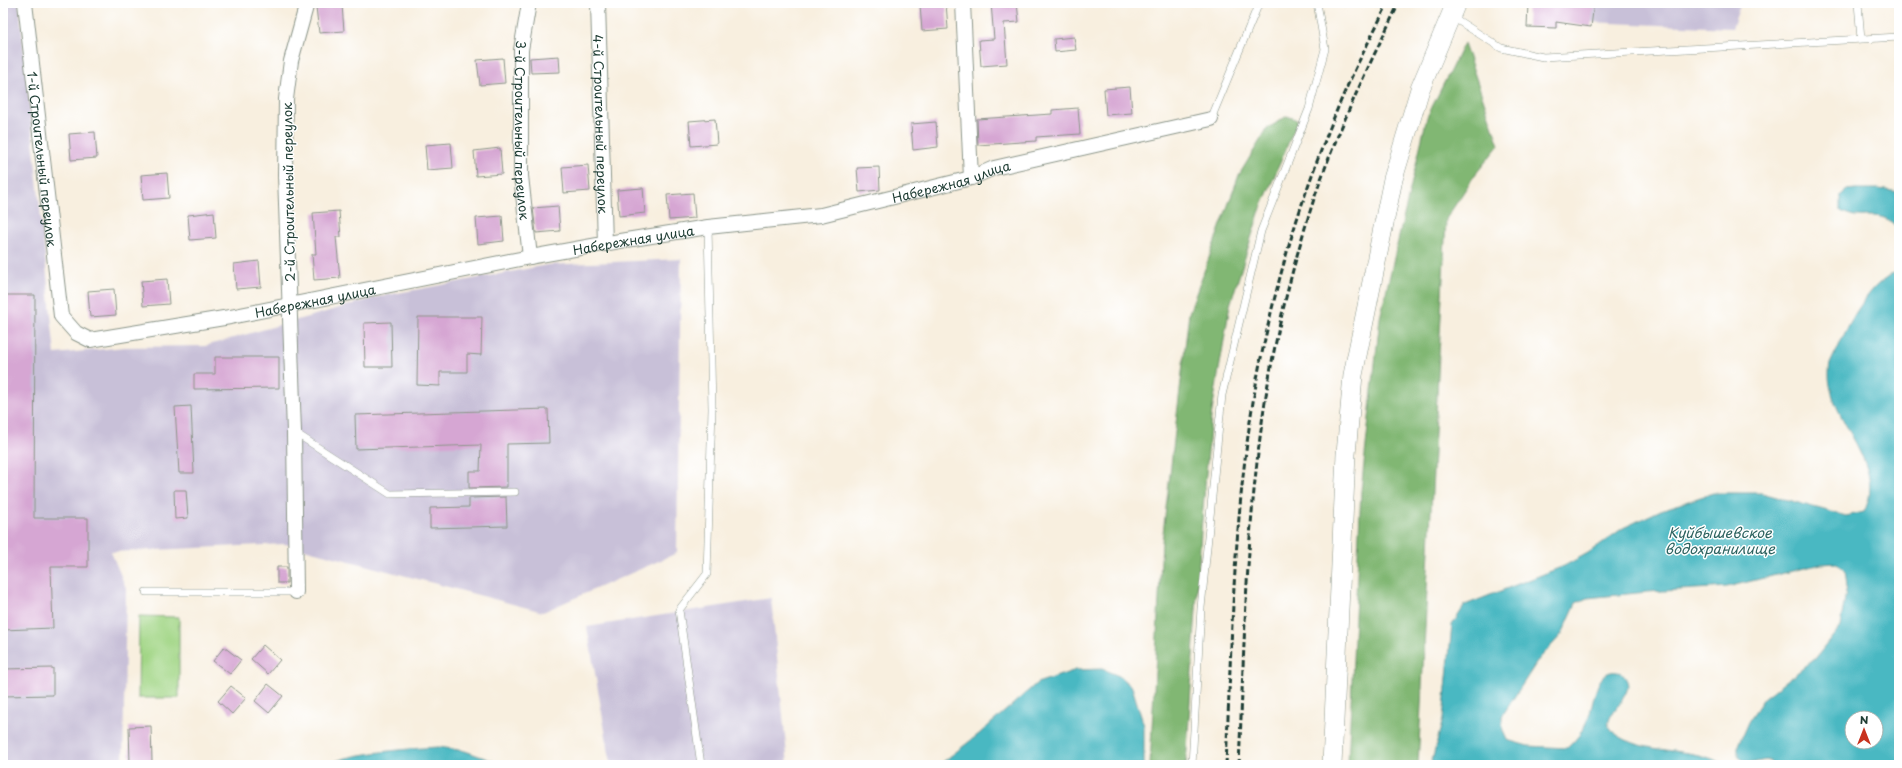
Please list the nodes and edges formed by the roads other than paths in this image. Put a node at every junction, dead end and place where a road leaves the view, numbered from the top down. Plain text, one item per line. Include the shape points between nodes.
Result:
1 (25, 3) edge
2 (307, 3) edge
3 (529, 3) edge
4 (598, 3) edge
5 (963, 3) edge
6 (1259, 3) edge
7 (1317, 3) edge
8 (1858, 3) edge
9 (1453, 10) edge
10 (1899, 37) edge
11 (1861, 39) junction
12 (1211, 119) joint
13 (971, 178) junction
14 (708, 227) junction
15 (605, 244) junction
16 (530, 257) junction
17 (290, 306) junction
18 (61, 316) joint
19 (294, 432) junction
20 (515, 492) dead end
21 (146, 592) dead end
22 (296, 592) joint
23 (700, 765) edge
24 (1192, 765) edge
25 (1332, 765) edge

1 - 18 street, 1-й Строительный переулок
2 - 17 street, 2-й Строительный переулок via 291,61 286,100 285,175
3 - 16 street, 3-й Строительный переулок via 521,50 521,176
4 - 15 street, 4-й Строительный переулок
5 - 13 street
6 - 12 lane
7 - 24 lane via 1325,49 1309,109 1261,231 1222,395 1201,608
8 - 11 lane
9 - 11 lane via 1501,48 1543,57
9 - 25 main road via 1420,89 1393,179 1353,375 1346,454
10 - 11 lane
12 - 13 street, Набережная улица via 994,168
13 - 14 street, Набережная улица via 822,215
14 - 15 street, Набережная улица
14 - 23 lane via 712,409 707,574 679,610
15 - 16 street, Набережная улица
16 - 17 street, Набережная улица
17 - 18 street, Набережная улица via 90,340 76,333
17 - 19 street, 2-й Строительный переулок
19 - 20 lane via 390,494
19 - 22 street, 2-й Строительный переулок
21 - 22 lane

